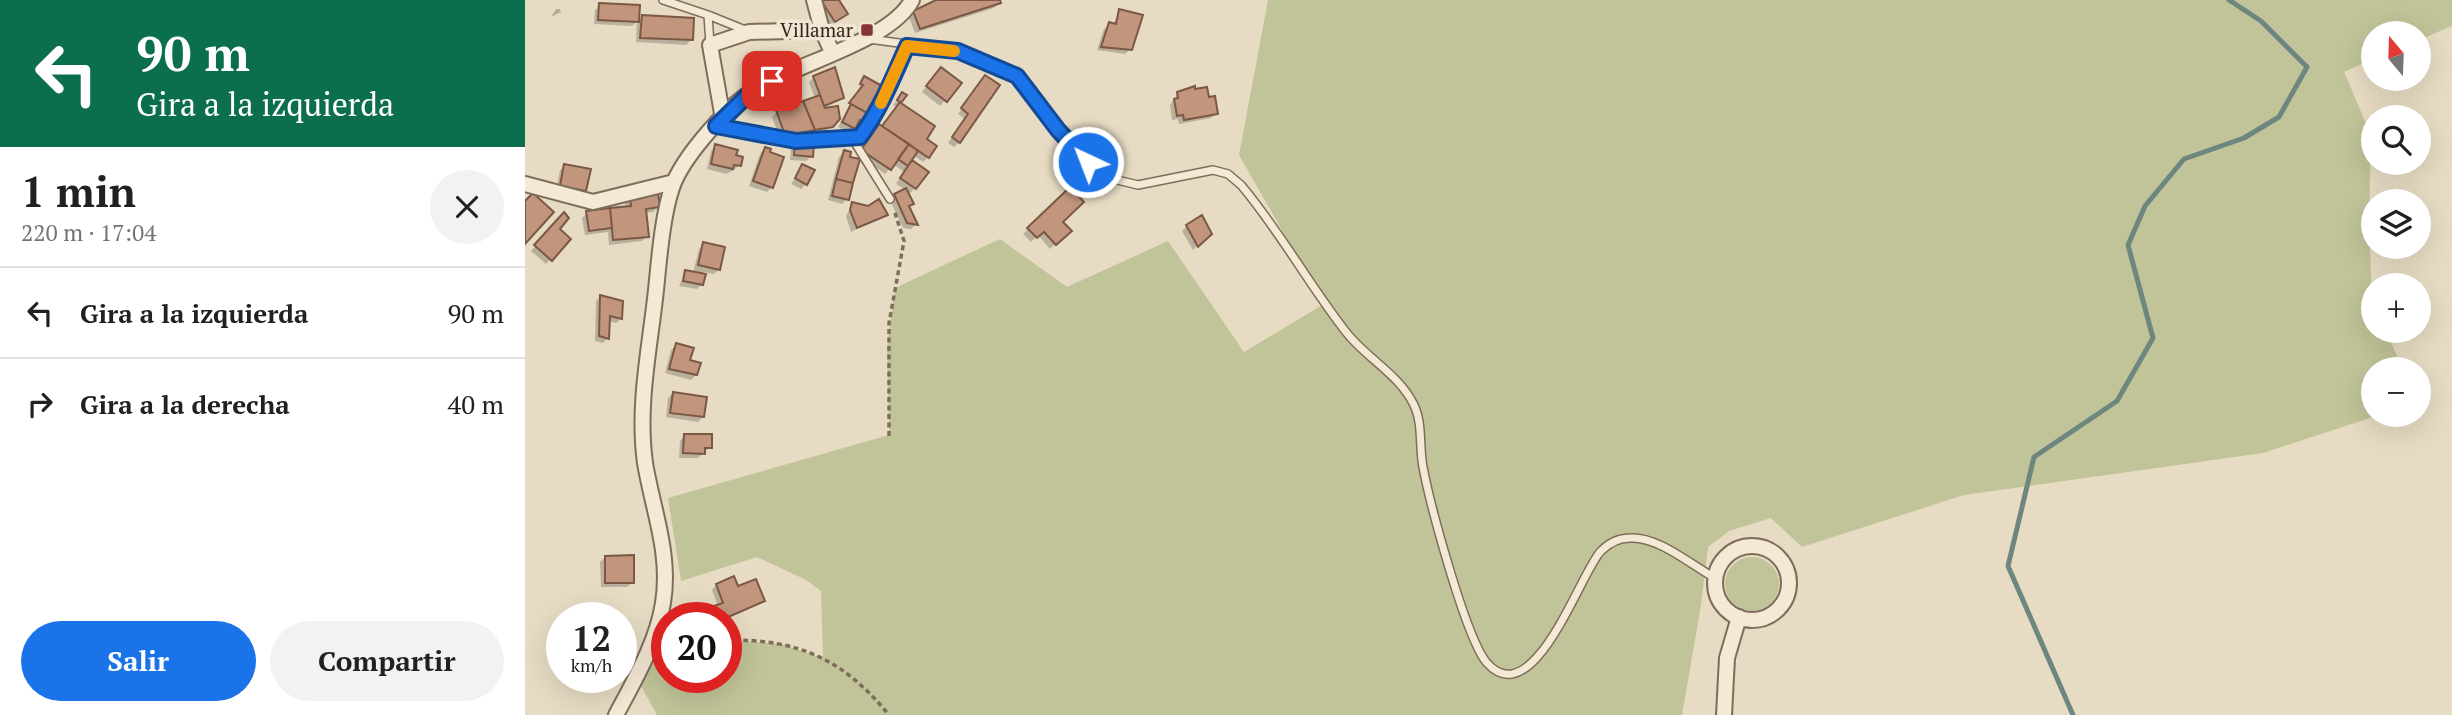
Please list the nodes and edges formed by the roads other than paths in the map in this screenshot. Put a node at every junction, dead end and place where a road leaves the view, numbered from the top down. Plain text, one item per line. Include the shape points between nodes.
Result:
1 (663, 0) edge
2 (814, 0) edge
3 (912, 0) edge
4 (708, 15) junction
5 (821, 30) junction
6 (749, 32) junction
7 (869, 40) junction
8 (710, 45) junction
9 (907, 46) junction
10 (832, 52) junction
11 (719, 122) junction
12 (852, 138) junction
13 (674, 183) junction
14 (525, 184) edge
15 (890, 199) road end
16 (1715, 579) junction
17 (1739, 617) junction
18 (616, 715) edge
19 (1724, 715) edge

1 - 4 lane
2 - 5 street
3 - 7 street
4 - 6 lane
4 - 8 lane
5 - 6 street
5 - 10 street
6 - 8 street
7 - 9 lane
7 - 10 street
8 - 11 street
9 - 12 lane via 879,112 860,137
9 - 16 lane via 958,51 1017,76 1058,130 1088,162 1113,179 1138,185 1213,170 1229,174 1241,185 1348,334 1395,379 1415,406 1429,495 1476,645 1492,669 1505,674 1521,672 1548,648 1592,564 1613,541 1631,537 1651,542
10 - 11 street via 753,90
11 - 12 lane via 796,141
11 - 13 street via 694,147
12 - 15 lane
13 - 14 street via 593,202
13 - 18 street via 661,245 642,400 646,464 666,560 663,605 641,666
16 - 17 street via 1720,603
16 - 17 street via 1718,566 1729,553 1744,546 1766,548 1780,557 1788,572 1789,591 1781,608 1763,619
17 - 19 street via 1727,658

